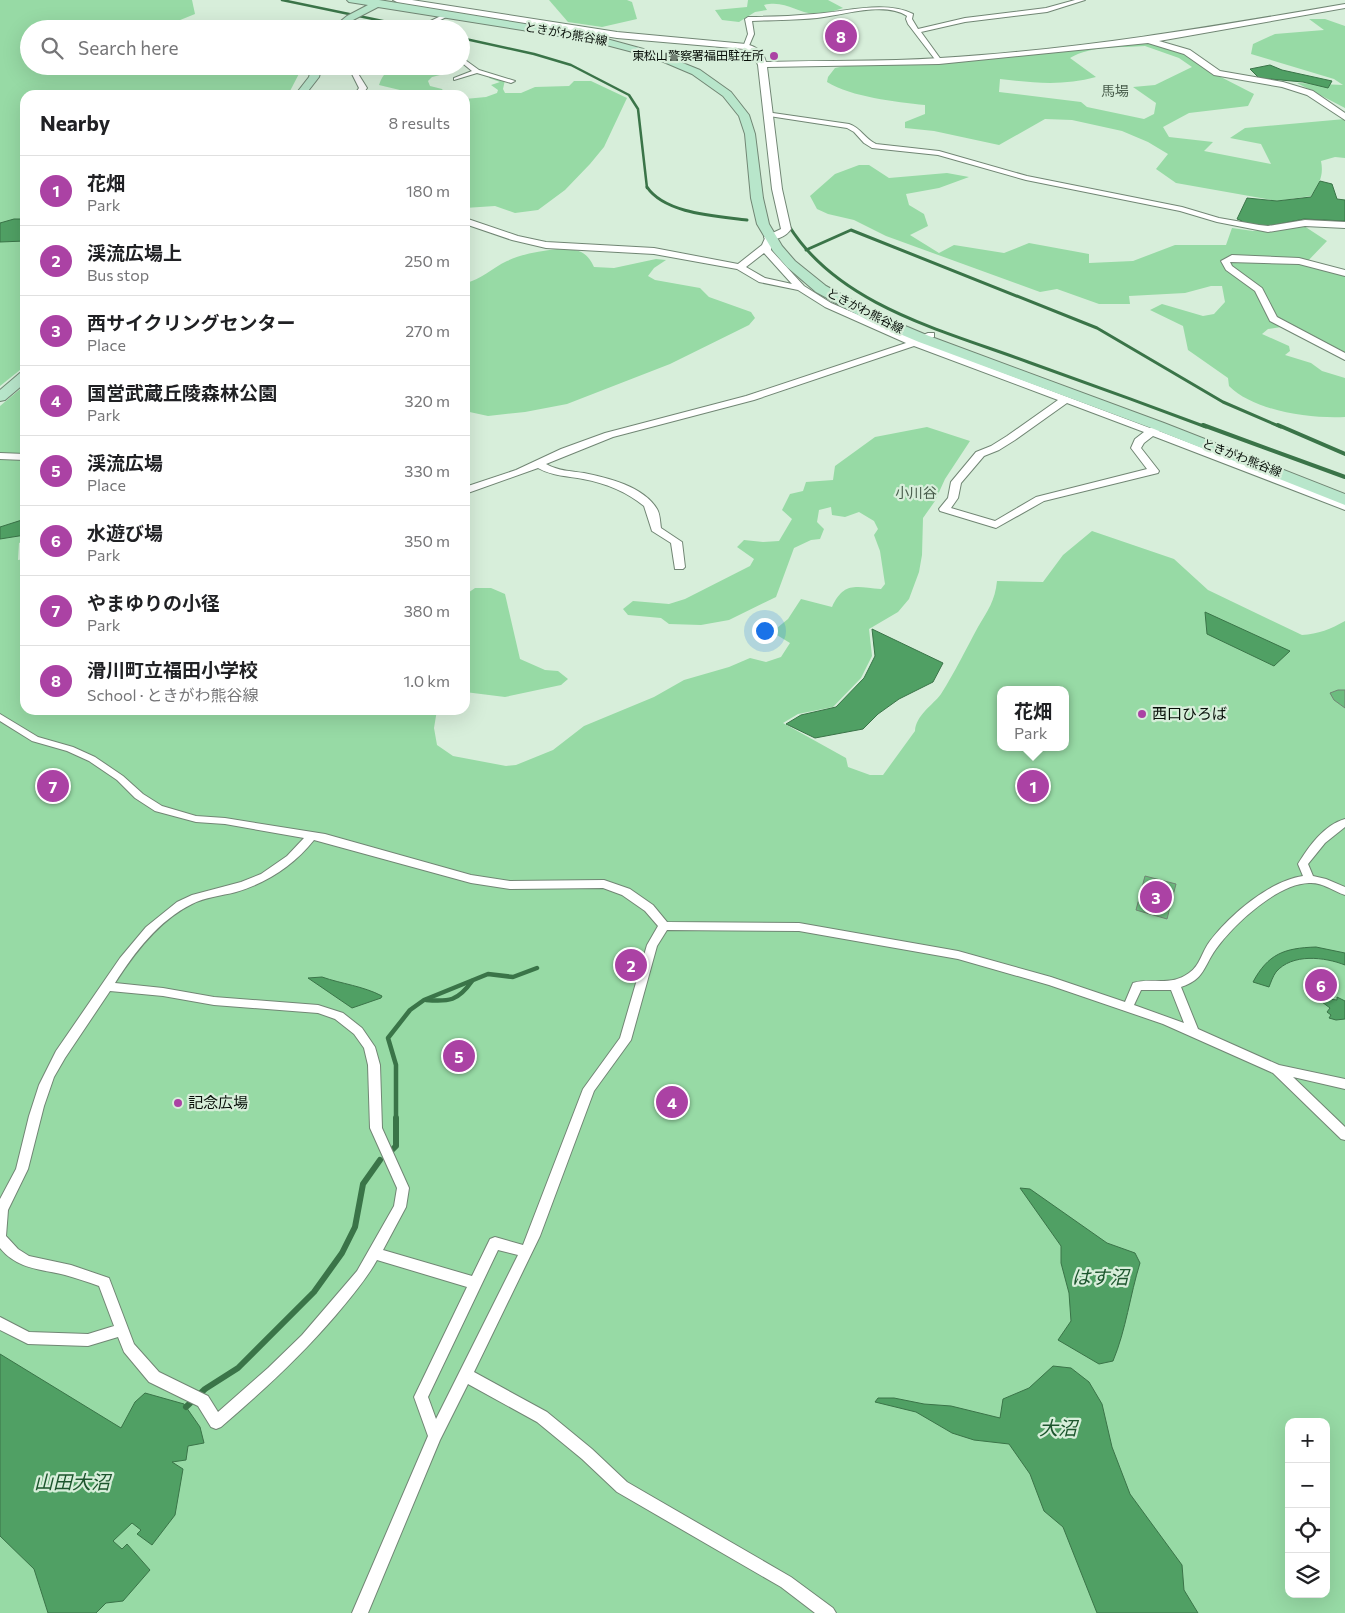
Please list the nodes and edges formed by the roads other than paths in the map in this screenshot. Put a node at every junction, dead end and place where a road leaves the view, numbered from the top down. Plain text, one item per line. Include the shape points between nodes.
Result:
1 (352, 0) edge
2 (397, 0) edge
3 (873, 0) edge
4 (1082, 0) edge
5 (377, 2) edge
6 (1345, 6) edge
7 (877, 8) junction
8 (448, 16) junction
9 (350, 20) edge
10 (438, 20) edge
11 (917, 31) junction
12 (1148, 40) junction
13 (746, 47) junction
14 (939, 61) junction
15 (762, 65) junction
16 (470, 66) edge
17 (477, 71) junction
18 (470, 73) edge
19 (315, 75) edge
20 (356, 75) edge
21 (465, 75) edge
22 (456, 78) dead end
23 (511, 81) dead end
24 (304, 90) edge
25 (362, 90) edge
26 (769, 114) junction
27 (1345, 117) edge
28 (470, 223) edge
29 (1345, 225) edge
30 (771, 234) junction
31 (740, 267) junction
32 (1345, 273) edge
33 (801, 288) junction
34 (923, 339) junction
35 (1345, 357) edge
36 (20, 380) edge
37 (0, 397) edge
38 (1066, 399) junction
39 (1155, 428) junction
40 (0, 456) edge
41 (20, 457) edge
42 (540, 463) junction
43 (470, 489) edge
44 (1345, 489) edge
45 (1345, 500) edge
46 (1345, 507) edge
47 (679, 568) dead end
48 (0, 717) edge
49 (1345, 822) edge
50 (311, 836) junction
51 (1309, 879) junction
52 (1345, 890) edge
53 (664, 926) junction
54 (106, 986) junction
55 (1175, 986) junction
56 (1128, 1007) junction
57 (1194, 1032) junction
58 (1277, 1069) junction
59 (1345, 1084) edge
60 (1345, 1135) edge
61 (0, 1237) edge
62 (374, 1252) junction
63 (526, 1252) junction
64 (475, 1283) junction
65 (0, 1322) edge
66 (122, 1330) junction
67 (465, 1375) junction
68 (434, 1436) junction
69 (360, 1612) edge
70 (828, 1613) edge

1 - 5 main road, ときがわ熊谷線
2 - 13 street via 617,35
3 - 7 street
4 - 11 street via 1047,10 965,20
5 - 8 main road, ときがわ熊谷線
5 - 9 main road
5 - 30 main road, ときがわ熊谷線 via 619,40 669,56 712,76 732,90 753,115 760,138
6 - 12 street
7 - 11 street via 903,8 911,16 908,19
7 - 13 street via 816,16 750,18 751,34
8 - 10 street
8 - 30 main road, ときがわ熊谷線 via 549,30 618,44 655,54 696,72 727,94 744,115 750,134 757,198
11 - 14 street
12 - 14 street
12 - 27 street via 1187,52 1218,73 1310,93
13 - 15 street via 756,51
14 - 15 street
15 - 26 street
16 - 17 street
17 - 18 street
17 - 23 street
19 - 24 main road
20 - 25 street
21 - 22 street
26 - 29 street via 849,126 856,129 866,143 875,146 939,152 1026,178 1182,209 1244,226 1268,229 1305,223
26 - 30 street via 777,189 786,229
28 - 31 street via 544,245 672,253
30 - 31 street
30 - 33 street via 767,251
30 - 34 main road, ときがわ熊谷線 via 791,264 821,289 874,318
31 - 33 street via 769,283
32 - 35 street via 1298,261 1232,258 1225,261 1229,268 1259,290 1272,319
33 - 34 street via 828,305
34 - 38 street
34 - 39 main road, ときがわ熊谷線
34 - 42 street via 750,398 610,435
34 - 44 main road, ときがわ熊谷線
36 - 37 main road
38 - 39 street
38 - 39 street via 996,448 980,454 956,482 953,498 944,509 996,525 1040,499 1154,471 1136,448 1139,441
39 - 45 main road, ときがわ熊谷線
39 - 46 street
40 - 41 street
42 - 43 street
42 - 47 street via 547,470 601,481 641,498 652,510 656,529 676,542
48 - 50 street via 35,739 92,759 158,809 196,819
49 - 51 street via 1331,829 1303,864
50 - 53 street via 472,879 510,885 604,884 626,892 649,908
50 - 54 street via 287,862 268,874 182,904 165,916 141,939
51 - 52 street
51 - 55 street via 1284,886 1243,913 1211,947 1201,969
53 - 56 street via 798,927 958,955 1051,980
53 - 63 street via 652,945 624,1040 589,1089
54 - 61 street via 45,1083 21,1170 2,1209
54 - 62 street via 318,1009 339,1016 358,1031 369,1047 374,1066 376,1128 403,1188 400,1207
55 - 56 street via 1137,986
55 - 57 street
56 - 57 street
57 - 58 street
58 - 59 street
58 - 60 street
61 - 66 street via 11,1252 31,1264 59,1268 104,1282
62 - 64 street
62 - 66 street via 362,1275 307,1339 263,1383 216,1422 203,1401 154,1377 128,1348
63 - 64 street via 495,1243
63 - 67 street
64 - 68 street via 421,1397
65 - 66 street via 28,1338 88,1340
67 - 68 street
67 - 70 street via 542,1417 622,1487 786,1582
68 - 69 street

